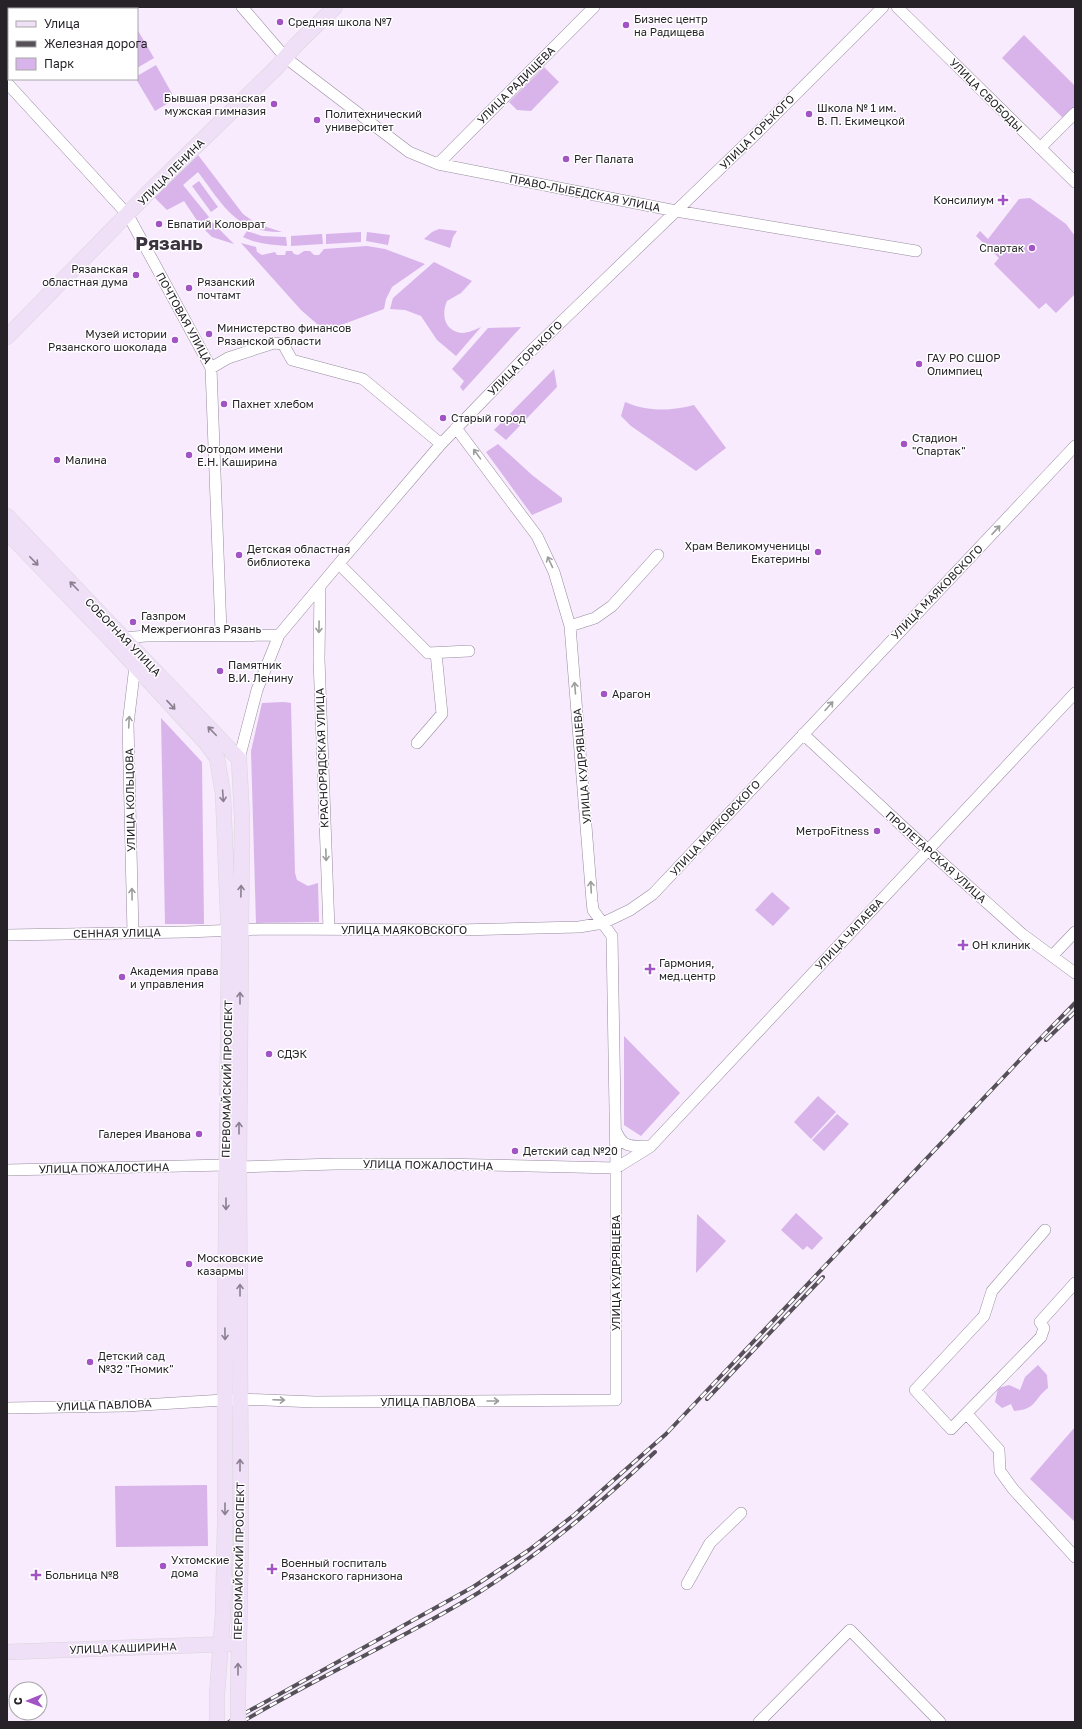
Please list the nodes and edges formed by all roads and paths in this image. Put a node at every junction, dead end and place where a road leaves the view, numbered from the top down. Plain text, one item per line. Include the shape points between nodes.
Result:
1 (242, 7) edge
2 (325, 7) edge
3 (335, 7) edge
4 (594, 7) edge
5 (883, 7) edge
6 (897, 7) edge
7 (283, 54) junction
8 (7, 83) edge
9 (1075, 113) edge
10 (1040, 148) junction
11 (438, 164) junction
12 (1075, 182) edge
13 (676, 211) junction
14 (125, 212) junction
15 (916, 251) dead end
16 (7, 326) edge
17 (7, 337) edge
18 (211, 368) junction
19 (456, 428) junction
20 (442, 444) junction
21 (1075, 446) edge
22 (7, 516) edge
23 (7, 532) edge
24 (658, 555) dead end
25 (339, 564) junction
26 (320, 588) junction
27 (570, 626) junction
28 (221, 631) dead end
29 (279, 635) junction
30 (124, 638) junction
31 (469, 652) dead end
32 (436, 653) junction
33 (135, 666) junction
34 (1075, 693) edge
35 (803, 734) junction
36 (418, 743) dead end
37 (217, 758) joint
38 (239, 759) junction
39 (928, 850) junction
40 (603, 923) junction
41 (329, 929) junction
42 (234, 930) junction
43 (1075, 932) edge
44 (133, 933) junction
45 (7, 935) edge
46 (1052, 956) junction
47 (1074, 972) edge
48 (616, 1130) junction
49 (650, 1146) junction
50 (616, 1147) junction
51 (634, 1156) junction
52 (232, 1166) junction
53 (616, 1168) junction
54 (7, 1170) edge
55 (1045, 1230) dead end
56 (1075, 1283) edge
57 (233, 1400) junction
58 (616, 1400) joint
59 (7, 1408) edge
60 (967, 1414) junction
61 (741, 1513) dead end
62 (1075, 1557) edge
63 (687, 1584) dead end
64 (220, 1644) junction
65 (238, 1644) junction
66 (7, 1652) edge
67 (217, 1722) edge
68 (238, 1722) edge
69 (759, 1722) edge
70 (940, 1722) edge

1 - 7 street, ПРАВО-ЛЫБЕДСКАЯ УЛИЦА
2 - 7 main road, УЛИЦА ЛЕНИНА
3 - 7 main road, УЛИЦА ЛЕНИНА via 296,45
4 - 11 street, УЛИЦА РАДИЩЕВА
5 - 13 street, УЛИЦА ГОРЬКОГО
6 - 10 street, УЛИЦА СВОБОДЫ
7 - 11 street, ПРАВО-ЛЫБЕДСКАЯ УЛИЦА via 409,152
7 - 14 main road, УЛИЦА ЛЕНИНА
8 - 14 street, ПОЧТОВАЯ УЛИЦА
9 - 10 street
10 - 12 street, УЛИЦА СВОБОДЫ
11 - 13 street, ПРАВО-ЛЫБЕДСКАЯ УЛИЦА
13 - 15 street, ПРАВО-ЛЫБЕДСКАЯ УЛИЦА
13 - 19 street, УЛИЦА ГОРЬКОГО via 571,311
14 - 16 main road, УЛИЦА ЛЕНИНА
14 - 17 main road, УЛИЦА ЛЕНИНА
14 - 18 street, ПОЧТОВАЯ УЛИЦА
18 - 20 street via 234,356 274,343 283,344 292,360 363,379
18 - 28 street, ПОЧТОВАЯ УЛИЦА
19 - 20 street, УЛИЦА ГОРЬКОГО
27 -> 19 street, УЛИЦА КУДРЯВЦЕВА via 554,572 537,536
20 - 25 street, УЛИЦА ГОРЬКОГО
35 -> 21 street, УЛИЦА МАЯКОВСКОГО
30 -> 22 main road, СОБОРНАЯ УЛИЦА
23 -> 33 main road, СОБОРНАЯ УЛИЦА
24 - 27 street via 612,606 595,618
25 - 26 street, УЛИЦА ГОРЬКОГО
25 - 32 street via 428,653
26 - 29 street, УЛИЦА ГОРЬКОГО
26 -> 41 street, КРАСНОРЯДСКАЯ УЛИЦА via 319,659
40 -> 27 street, УЛИЦА КУДРЯВЦЕВА via 593,910
29 - 30 street
29 - 38 street, УЛИЦА ГОРЬКОГО via 257,690
38 -> 30 main road, СОБОРНАЯ УЛИЦА
31 - 32 street
32 - 36 street via 442,714
33 -> 37 main road, СОБОРНАЯ УЛИЦА
44 -> 33 street, УЛИЦА КОЛЬЦОВА via 128,724
34 - 39 street, УЛИЦА ЧАПАЕВА
35 - 39 street, ПРОЛЕТАРСКАЯ УЛИЦА
35 - 40 street, УЛИЦА МАЯКОВСКОГО via 653,894 630,910
37 -> 42 main road, ПЕРВОМАЙСКИЙ ПРОСПЕКТ via 223,794
42 -> 38 main road, ПЕРВОМАЙСКИЙ ПРОСПЕКТ via 242,818
39 - 46 street, ПРОЛЕТАРСКАЯ УЛИЦА via 1022,934
39 - 49 street, УЛИЦА ЧАПАЕВА
40 - 41 street, УЛИЦА МАЯКОВСКОГО via 579,927 478,930
40 - 48 street, УЛИЦА КУДРЯВЦЕВА via 612,936
41 - 42 street, УЛИЦА МАЯКОВСКОГО
42 - 44 street, СЕННАЯ УЛИЦА
42 - 52 main road, ПЕРВОМАЙСКИЙ ПРОСПЕКТ
43 - 46 street
44 - 45 street, СЕННАЯ УЛИЦА
46 - 47 street, ПРОЛЕТАРСКАЯ УЛИЦА
48 - 49 street via 624,1144 631,1147
48 - 50 street, УЛИЦА КУДРЯВЦЕВА
49 - 51 street, УЛИЦА ЧАПАЕВА
50 - 51 street via 620,1155
50 - 53 street, УЛИЦА КУДРЯВЦЕВА
51 - 53 street, УЛИЦА ЧАПАЕВА
52 - 53 street, УЛИЦА ПОЖАЛОСТИНА via 441,1164
52 - 54 street, УЛИЦА ПОЖАЛОСТИНА
52 - 57 main road, ПЕРВОМАЙСКИЙ ПРОСПЕКТ
53 - 58 street, УЛИЦА КУДРЯВЦЕВА
55 - 60 street via 992,1292 984,1316 915,1390 951,1429
56 - 60 street via 1040,1322 1044,1328 1041,1337
57 -> 58 street, УЛИЦА ПАВЛОВА
57 - 59 street, УЛИЦА ПАВЛОВА via 126,1406
57 -> 64 main road, ПЕРВОМАЙСКИЙ ПРОСПЕКТ
65 -> 57 main road, ПЕРВОМАЙСКИЙ ПРОСПЕКТ via 241,1534
60 - 62 street via 999,1450 1000,1471 1013,1489
61 - 63 street via 710,1543
64 - 65 main road, УЛИЦА КАШИРИНА
64 - 66 main road, УЛИЦА КАШИРИНА
64 - 67 main road, ПЕРВОМАЙСКИЙ ПРОСПЕКТ
68 -> 65 main road, ПЕРВОМАЙСКИЙ ПРОСПЕКТ, bridge
69 - 70 street via 850,1630

